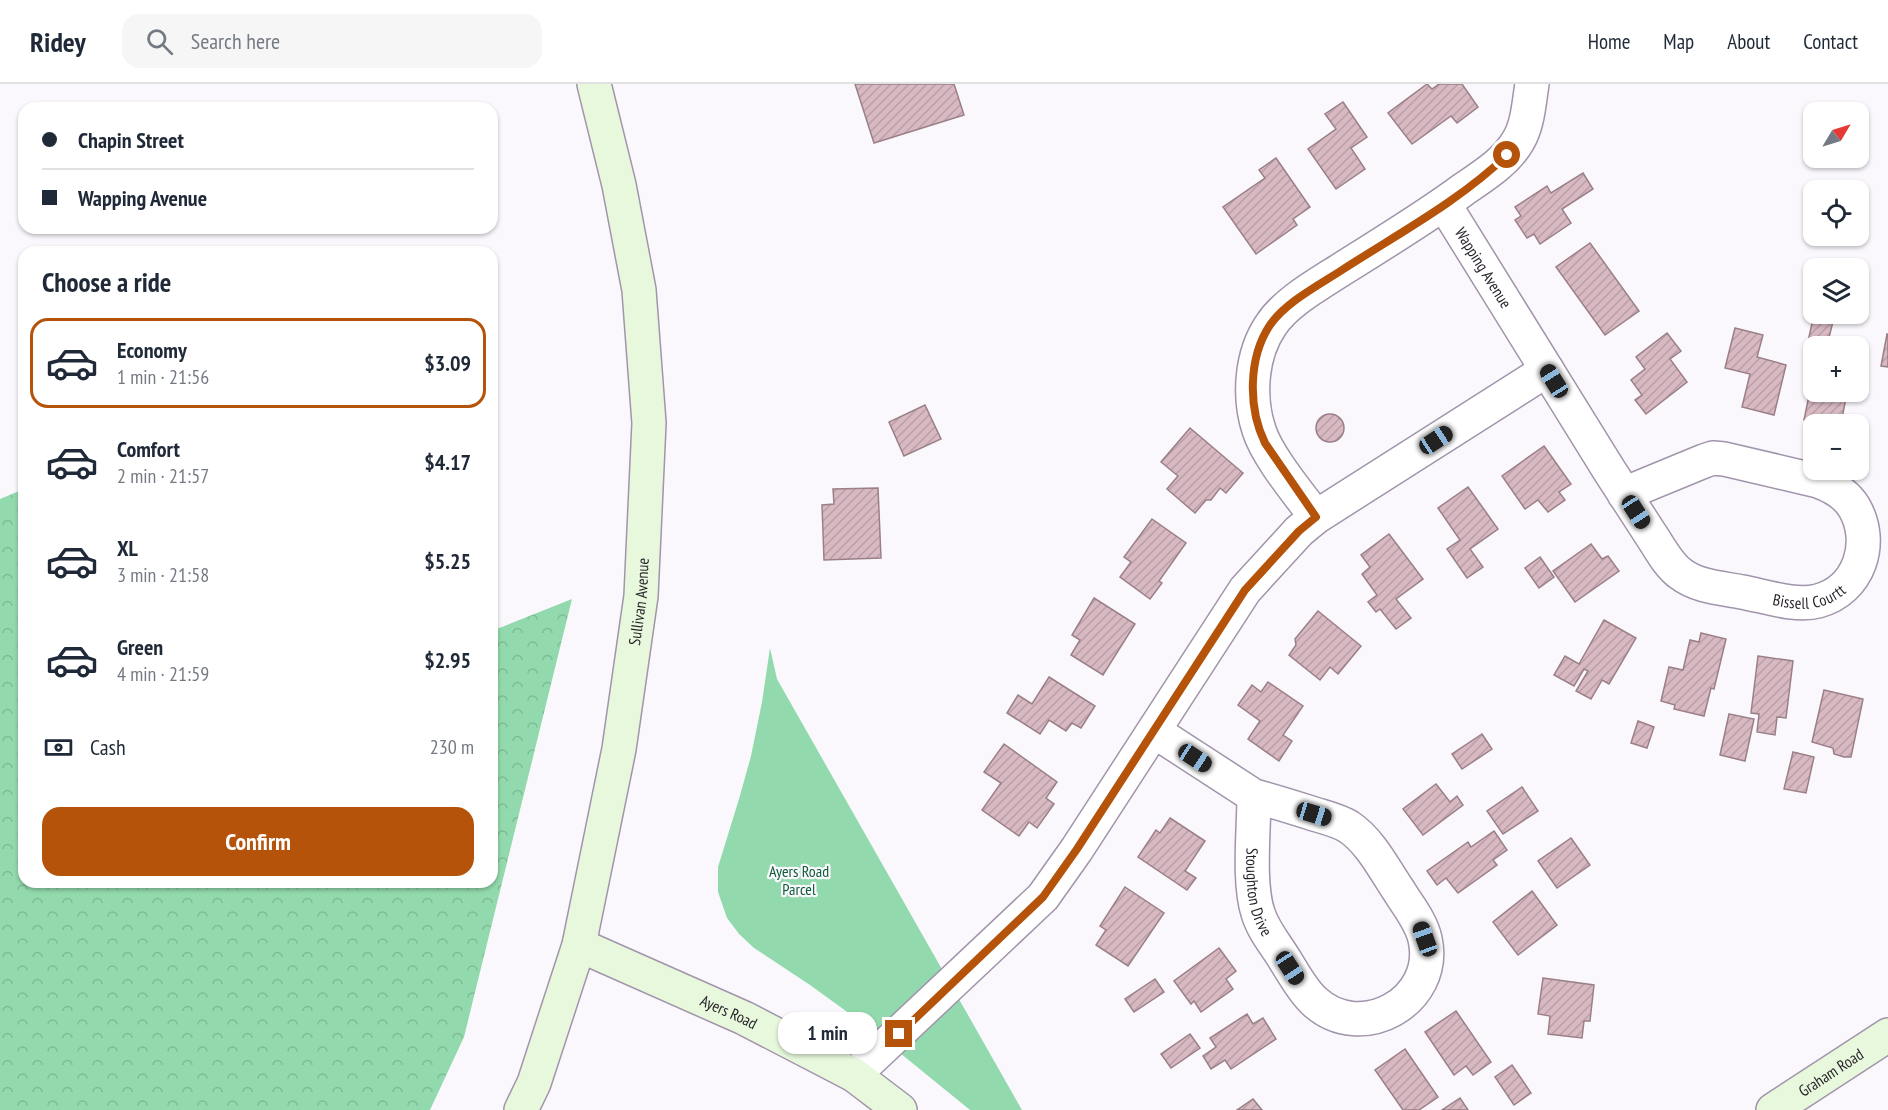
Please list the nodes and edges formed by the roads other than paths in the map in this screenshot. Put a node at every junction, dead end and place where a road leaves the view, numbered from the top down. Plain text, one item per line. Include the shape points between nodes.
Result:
1 (594, 84) edge
2 (1532, 84) edge
3 (1444, 204) junction
4 (1547, 370) junction
5 (1624, 494) junction
6 (1316, 517) junction
7 (1154, 731) junction
8 (1254, 796) junction
9 (579, 945) junction
10 (1888, 1035) edge
11 (854, 1075) junction
12 (521, 1110) edge
13 (900, 1110) edge
14 (1773, 1110) edge

1 - 9 main road, Sullivan Avenue via 639,291 649,423 641,596 619,749
2 - 3 street via 1517,143 1495,166
3 - 4 street, Wapping Avenue
3 - 6 street via 1305,293 1278,315 1264,335 1254,369 1254,410 1259,431
4 - 5 street, Bissell Courtt
4 - 6 street
5 - 5 street, Bissell Courtt via 1670,564 1695,582 1800,603 1816,602 1843,589 1861,562 1862,525 1854,506 1832,486 1818,481 1713,458
6 - 7 street via 1245,590
7 - 8 street, Stoughton Drive
7 - 11 street via 1043,897
8 - 8 street, Stoughton Drive via 1255,898 1264,928 1277,948 1314,1001 1328,1011 1362,1019 1394,1009 1417,986 1424,970 1425,939 1374,853 1349,827
9 - 11 main road, Ayers Road via 744,1018
9 - 12 main road, Sullivan Avenue via 534,1083
10 - 14 main road, Graham Road
11 - 13 main road, Ayers Road

